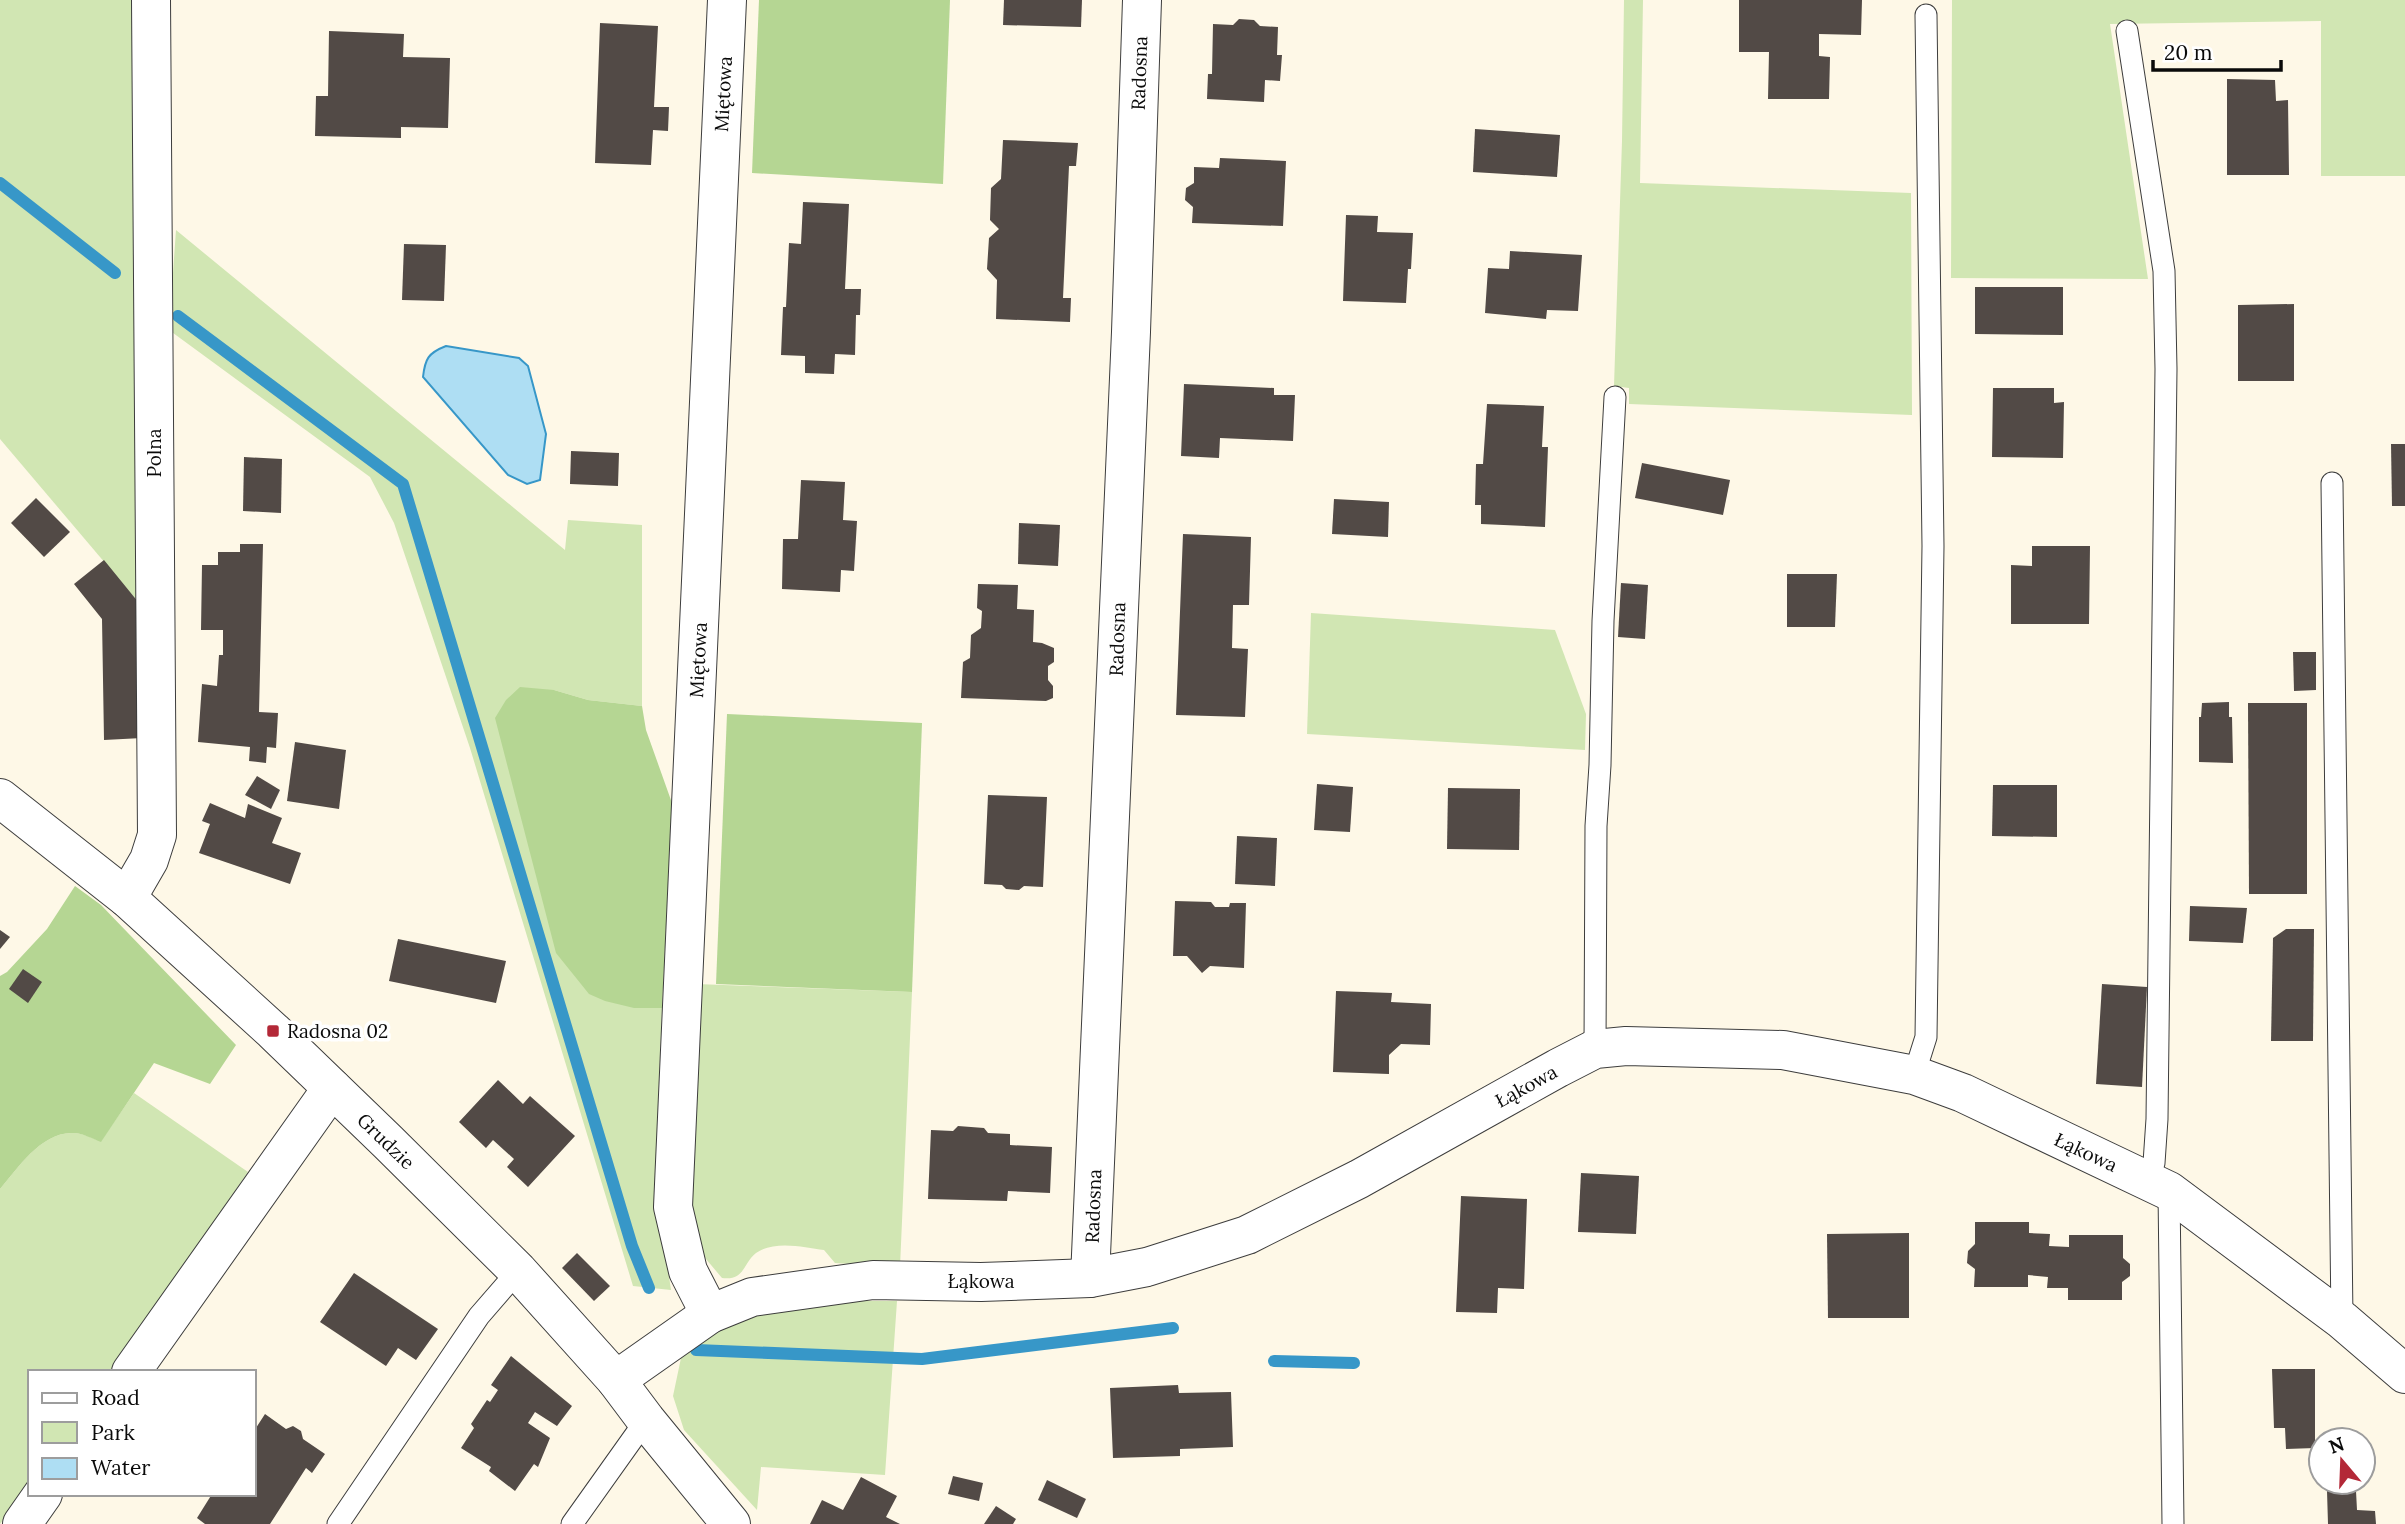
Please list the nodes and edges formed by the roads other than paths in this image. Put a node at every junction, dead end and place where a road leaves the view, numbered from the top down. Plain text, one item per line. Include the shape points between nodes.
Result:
1 (151, 0) edge
2 (727, 0) edge
3 (1142, 0) edge
4 (1926, 15) dead end
5 (2127, 32) dead end
6 (1615, 397) dead end
7 (2332, 484) dead end
8 (0, 798) edge
9 (127, 898) junction
10 (1595, 1049) junction
11 (1914, 1075) junction
12 (332, 1088) junction
13 (2158, 1186) junction
14 (518, 1271) junction
15 (1090, 1279) junction
16 (710, 1314) junction
17 (2342, 1320) junction
18 (132, 1370) edge
19 (2405, 1374) edge
20 (616, 1380) junction
21 (646, 1420) junction
22 (42, 1496) edge
23 (22, 1524) edge
24 (338, 1524) edge
25 (572, 1524) edge
26 (731, 1524) edge
27 (2173, 1524) edge

1 - 9 street, Polna via 157,835 149,860
2 - 16 street, Miętowa via 673,1207 688,1271
3 - 15 street, Radosna
4 - 11 lane via 1933,546 1926,1037
5 - 13 lane via 2164,271 2154,1163
6 - 10 lane via 1603,621
7 - 17 lane
8 - 9 street, Grudzie
9 - 12 street, Grudzie
10 - 11 street, Łąkowa via 1783,1050
10 - 15 street, Łąkowa via 1247,1235 1147,1267
11 - 13 street, Łąkowa via 1963,1093
12 - 14 street, Grudzie
12 - 18 street
13 - 17 street, Łąkowa
13 - 27 lane
14 - 20 street, Grudzie
14 - 24 lane via 478,1316
15 - 16 street, Łąkowa via 873,1280 752,1297
16 - 20 street, Łąkowa
17 - 19 street, Łąkowa
20 - 21 street, Grudzie
21 - 25 lane
21 - 26 street, Grudzie
22 - 23 street

